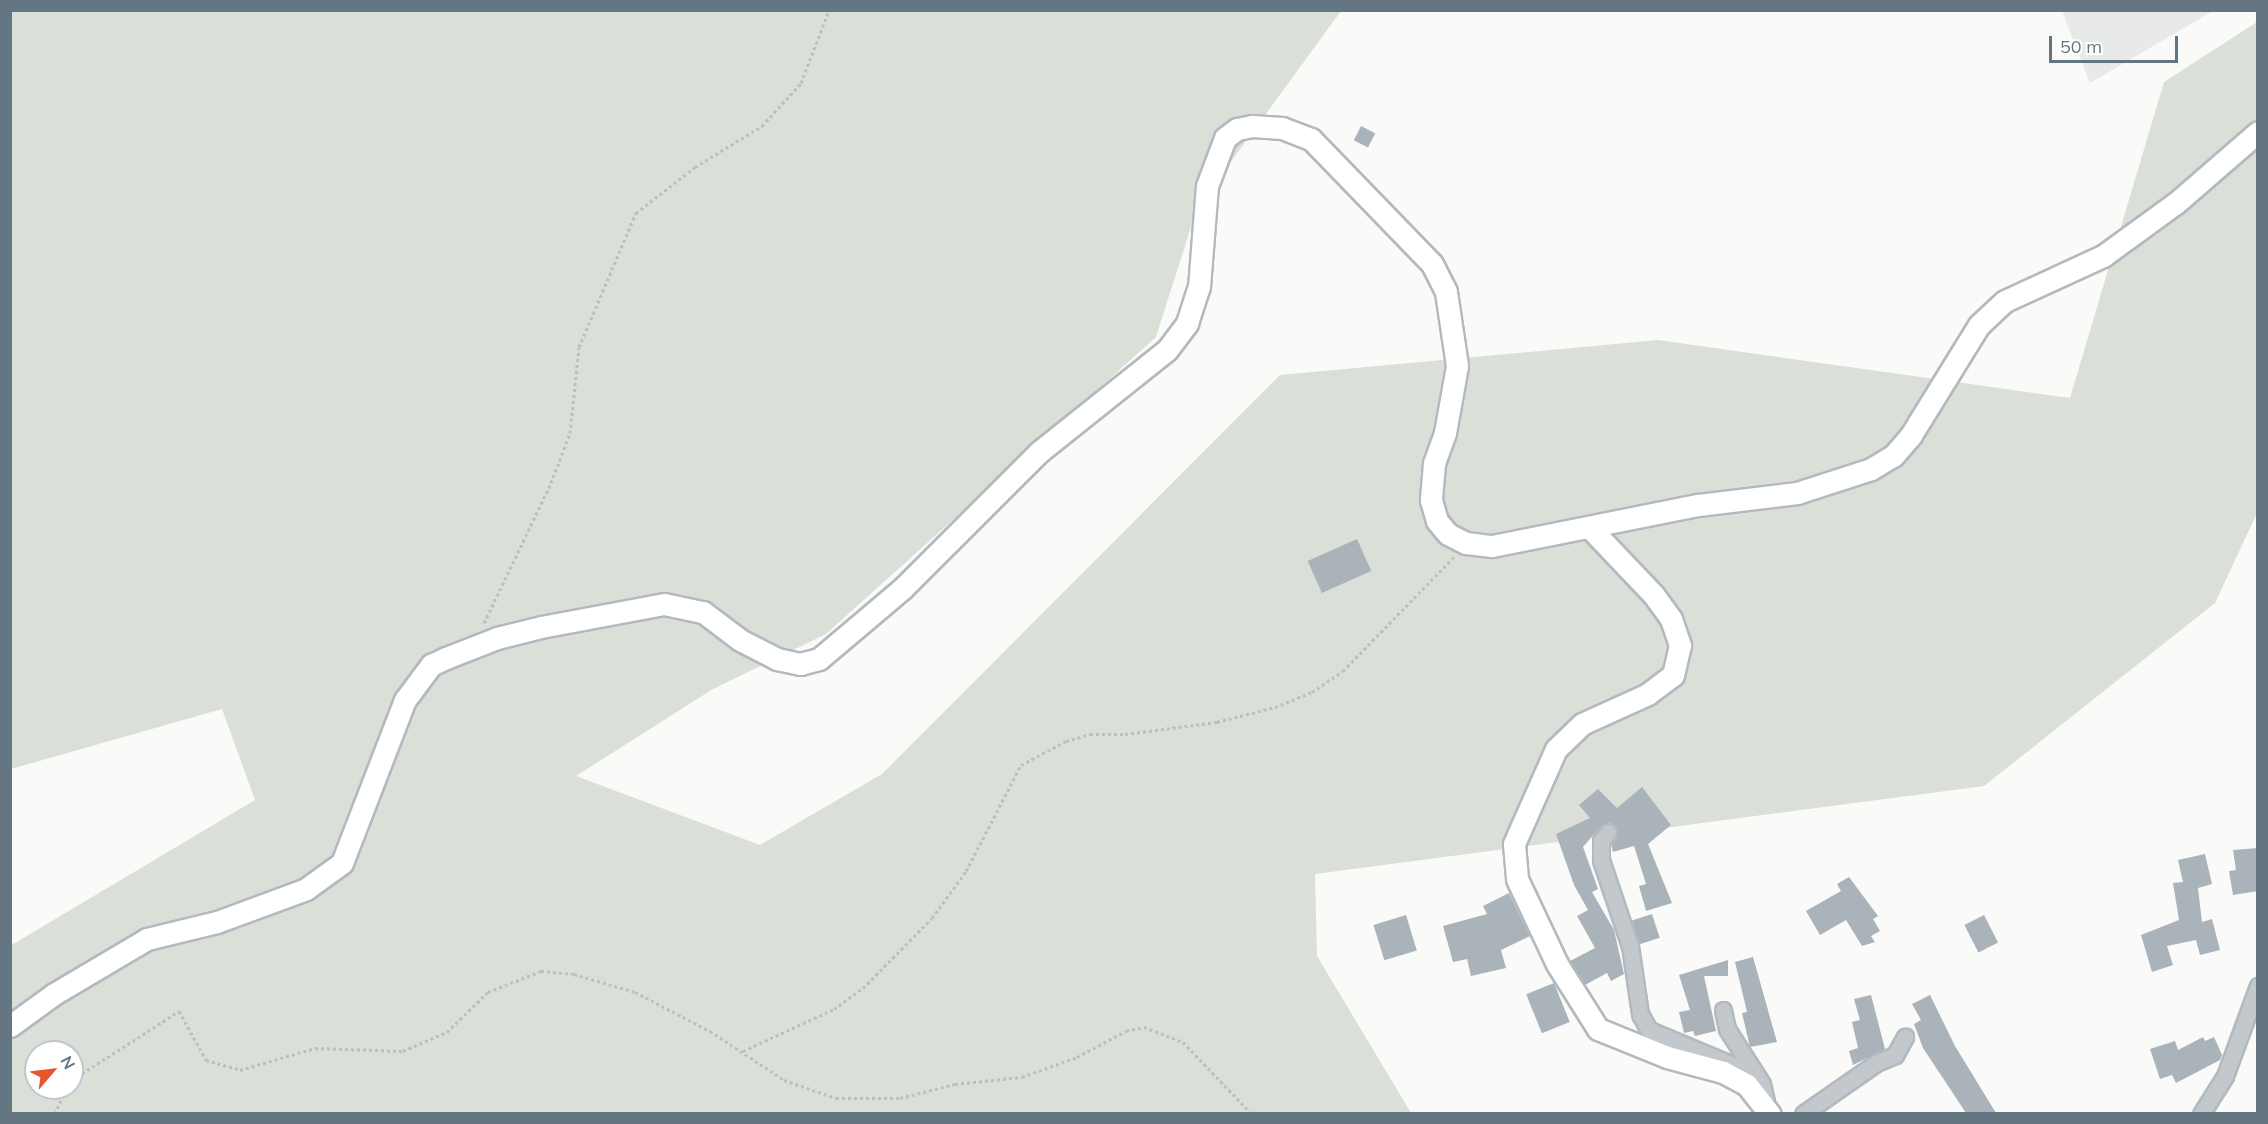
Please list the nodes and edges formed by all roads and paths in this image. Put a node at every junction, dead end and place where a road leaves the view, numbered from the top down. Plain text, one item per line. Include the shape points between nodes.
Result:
1 (829, 10) edge
2 (2258, 132) edge
3 (1591, 529) junction
4 (1466, 543) junction
5 (479, 645) junction
6 (1608, 832) dead end
7 (2258, 986) edge
8 (1723, 1010) dead end
9 (10, 1026) edge
10 (1905, 1037) dead end
11 (743, 1051) junction
12 (84, 1072) edge
13 (1745, 1084) junction
14 (1252, 1113) edge
15 (1769, 1113) edge
16 (1803, 1113) edge
17 (2201, 1113) edge

1 - 5 path via 801,83 762,126 695,167 636,213 579,347 570,433 551,483 487,613
2 - 3 street via 2176,202 2103,256 2005,301 1979,325 1911,435 1893,456 1871,469 1797,493 1698,505
3 - 4 street via 1492,546
3 - 13 street via 1653,594 1671,619 1680,645 1674,675 1648,694 1582,724 1556,749 1514,844 1517,879 1557,964 1598,1029 1667,1057 1723,1071
4 - 5 street via 1448,534 1437,521 1431,500 1434,464 1445,433 1457,366 1446,292 1432,264 1311,140 1297,131 1252,126 1225,138 1207,186 1198,286 1186,323 1167,350 1039,452 903,588 819,659 800,664 777,659 740,640 704,612 664,604 541,627
4 - 11 path via 1446,569 1343,671 1312,692 1275,707 1217,722 1125,734 1090,734 1066,741 1021,765 966,872 932,918 863,988 834,1009
5 - 9 street via 431,665 416,682 405,700 342,863 306,889 217,922 147,939 54,994
6 - 13 street via 1601,841 1601,860 1630,946 1644,1022 1657,1034 1698,1047 1740,1068
7 - 17 street via 2225,1076
8 - 15 street via 1740,1056 1762,1084
10 - 16 street via 1895,1055 1868,1068
11 - 12 path via 635,992 574,974 541,971 488,992 447,1032 403,1051 315,1048 240,1071 207,1060 178,1011
11 - 14 path via 804,1089 868,1101 900,1098 955,1084 1022,1077 1077,1057 1126,1031 1144,1027 1183,1042
13 - 15 street

